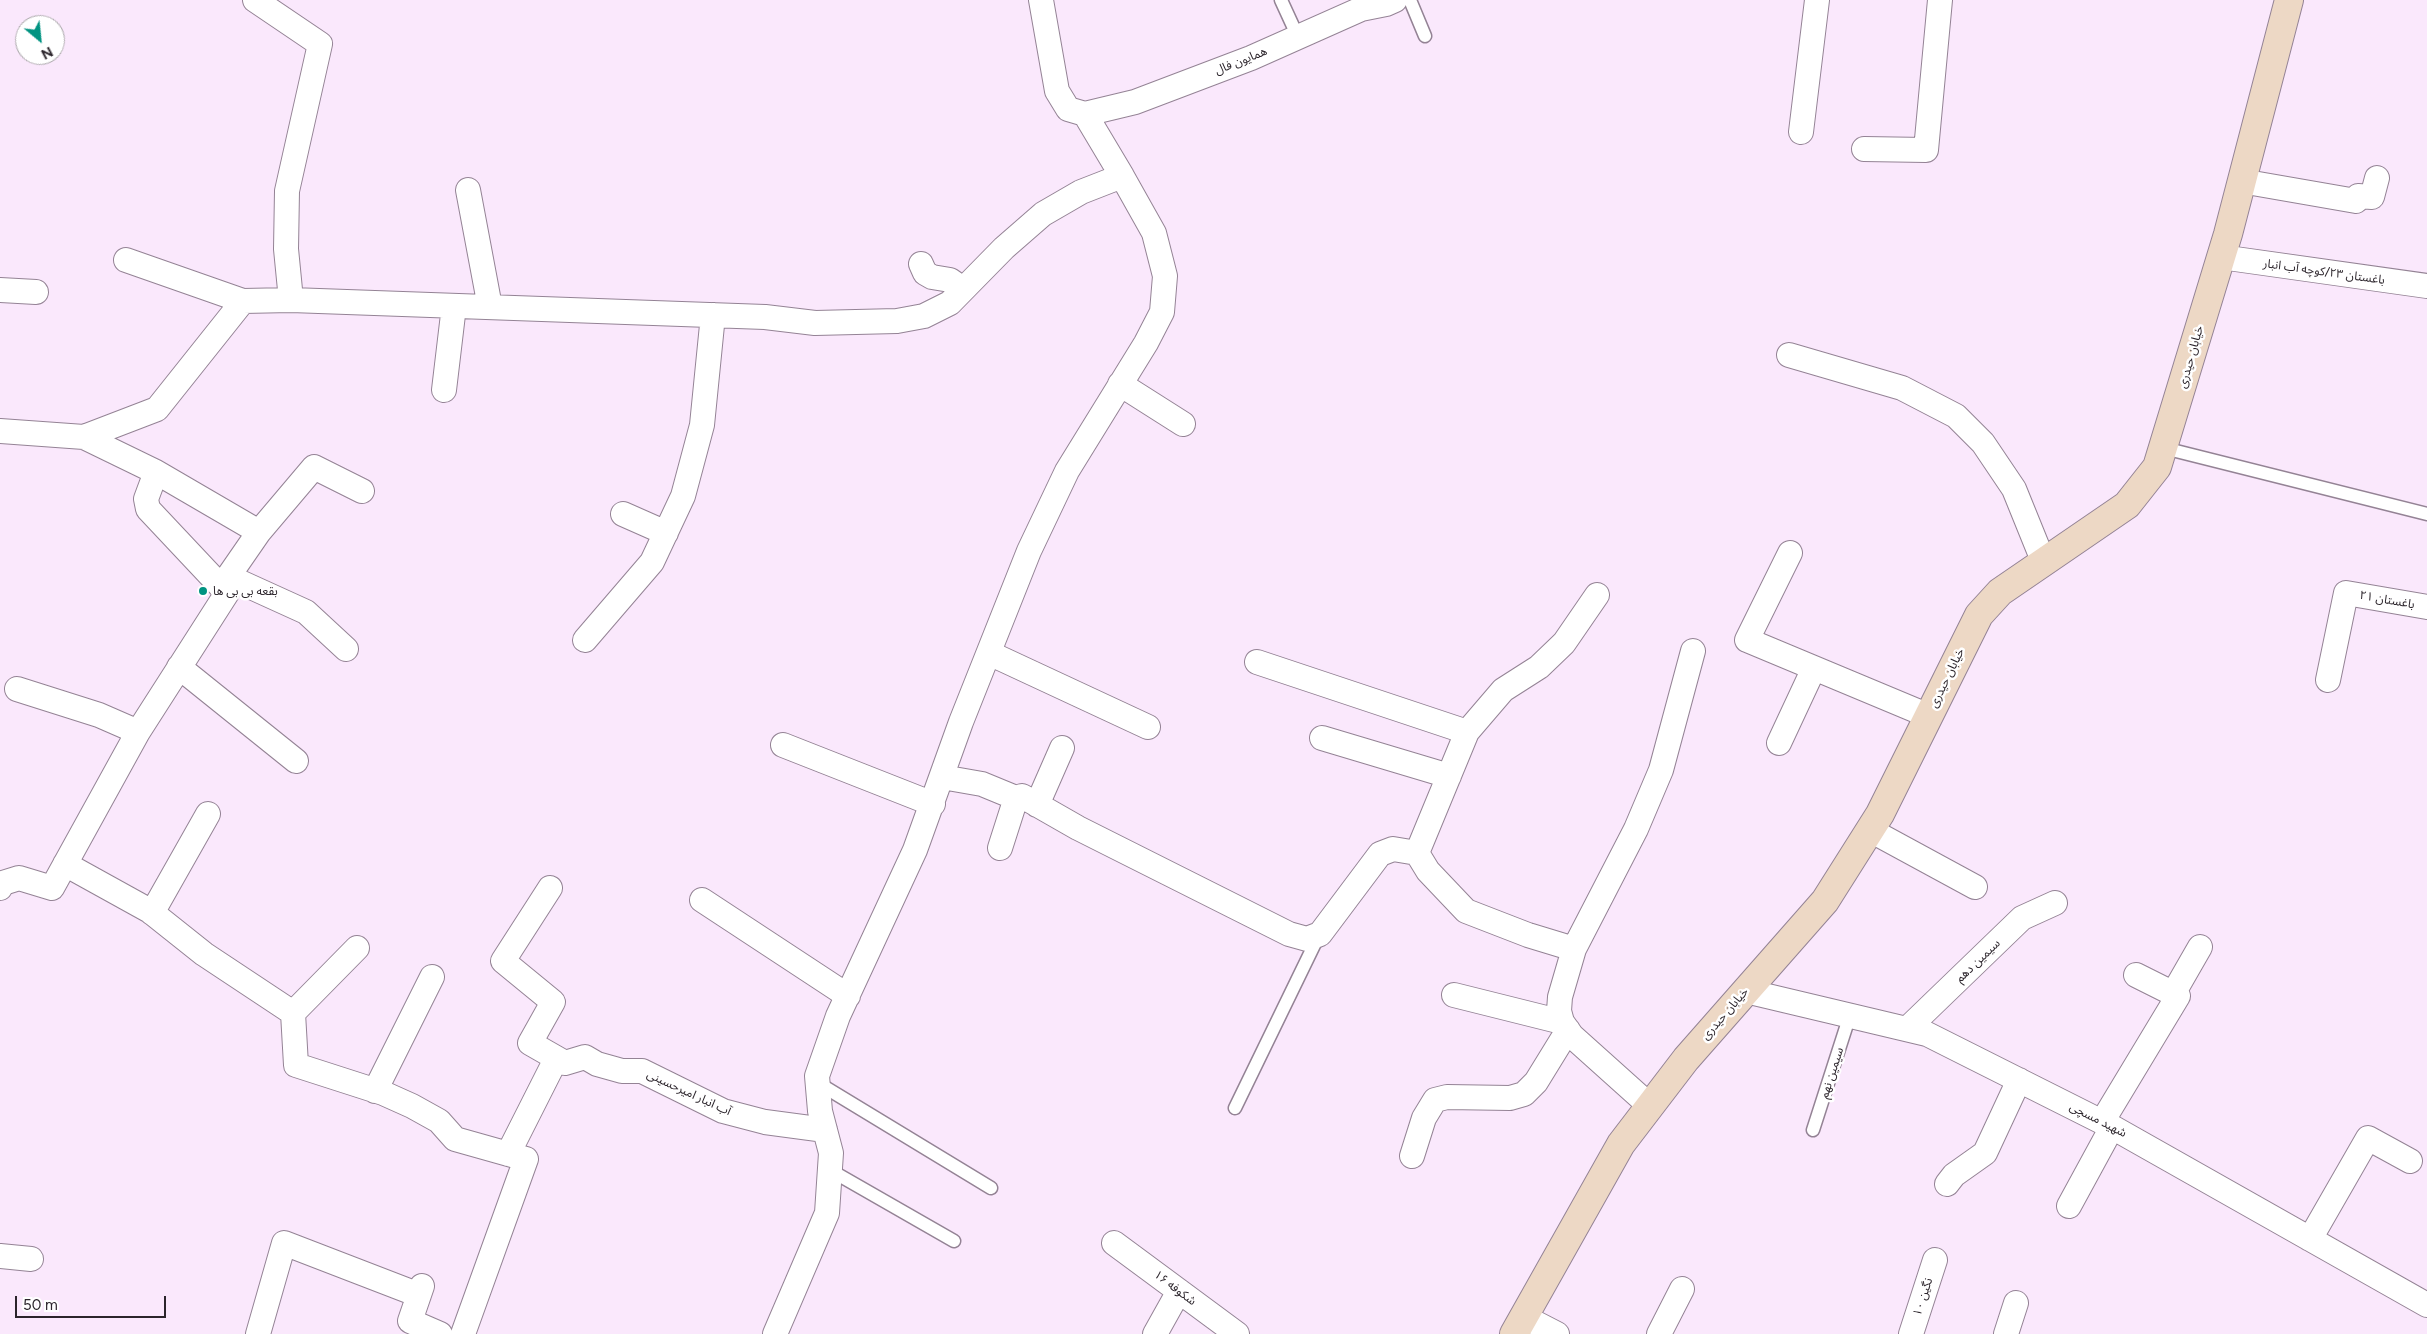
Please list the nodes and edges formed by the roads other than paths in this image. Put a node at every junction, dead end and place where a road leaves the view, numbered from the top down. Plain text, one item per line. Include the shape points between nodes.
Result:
1 (255, 0) edge
2 (1041, 0) edge
3 (1281, 0) edge
4 (1395, 0) edge
5 (1410, 0) edge
6 (1817, 0) edge
7 (1940, 0) edge
8 (2289, 0) edge
9 (1425, 36) dead end
10 (1298, 37) junction
11 (1085, 114) junction
12 (1801, 132) dead end
13 (1864, 148) dead end
14 (1122, 176) junction
15 (2377, 178) dead end
16 (2241, 181) junction
17 (468, 190) dead end
18 (2220, 257) junction
19 (126, 260) dead end
20 (922, 264) dead end
21 (2427, 286) edge
22 (963, 289) junction
23 (0, 290) edge
24 (36, 292) dead end
25 (242, 300) junction
26 (291, 300) junction
27 (454, 306) junction
28 (490, 308) junction
29 (714, 315) junction
30 (1789, 355) dead end
31 (1120, 384) junction
32 (444, 390) dead end
33 (1183, 424) dead end
34 (0, 432) edge
35 (84, 437) junction
36 (2164, 448) junction
37 (156, 472) junction
38 (362, 491) dead end
39 (623, 514) dead end
40 (2427, 514) edge
41 (259, 532) junction
42 (666, 532) junction
43 (1790, 552) dead end
44 (2044, 563) junction
45 (225, 582) junction
46 (1598, 595) dead end
47 (2427, 607) edge
48 (585, 640) dead end
49 (346, 649) dead end
50 (1693, 651) dead end
51 (989, 653) junction
52 (1257, 662) dead end
53 (179, 667) junction
54 (1814, 668) junction
55 (2328, 680) dead end
56 (17, 689) dead end
57 (1929, 716) junction
58 (1148, 727) dead end
59 (138, 732) junction
60 (1467, 732) junction
61 (1322, 738) dead end
62 (1779, 743) dead end
63 (783, 744) dead end
64 (1062, 748) dead end
65 (296, 761) dead end
66 (1449, 776) junction
67 (942, 777) junction
68 (1026, 802) junction
69 (933, 804) junction
70 (208, 814) dead end
71 (1870, 830) junction
72 (1000, 848) dead end
73 (1417, 853) junction
74 (65, 864) junction
75 (1975, 887) dead end
76 (0, 888) edge
77 (550, 888) dead end
78 (702, 900) dead end
79 (2055, 903) dead end
80 (152, 913) junction
81 (1320, 934) junction
82 (2200, 947) dead end
83 (357, 948) dead end
84 (1574, 949) junction
85 (2136, 975) dead end
86 (432, 977) dead end
87 (1746, 991) junction
88 (2173, 994) junction
89 (1454, 995) dead end
90 (848, 996) junction
91 (293, 1013) junction
92 (1850, 1016) junction
93 (1565, 1026) junction
94 (1908, 1029) junction
95 (556, 1059) junction
96 (2019, 1080) junction
97 (818, 1083) junction
98 (375, 1091) junction
99 (1650, 1106) junction
100 (1235, 1108) dead end
101 (2107, 1125) junction
102 (825, 1130) junction
103 (1813, 1130) dead end
104 (508, 1154) junction
105 (1412, 1156) dead end
106 (2410, 1161) dead end
107 (830, 1170) junction
108 (1947, 1184) dead end
109 (991, 1188) dead end
110 (2069, 1206) dead end
111 (2310, 1239) junction
112 (954, 1241) dead end
113 (1114, 1243) dead end
114 (0, 1256) edge
115 (31, 1259) dead end
116 (1935, 1260) dead end
117 (1682, 1289) dead end
118 (1180, 1292) junction
119 (2016, 1303) dead end
120 (2427, 1305) edge
121 (1519, 1326) edge
122 (258, 1334) edge
123 (440, 1334) edge
124 (463, 1334) edge
125 (775, 1334) edge
126 (1155, 1334) edge
127 (1237, 1334) edge
128 (1557, 1334) edge
129 (1660, 1334) edge
130 (1911, 1334) edge
131 (2006, 1334) edge

1 - 26 street via 320,44 288,191 286,249
2 - 11 street via 1057,91 1068,109
3 - 10 lane
4 - 10 street, همایون فال via 1361,9
5 - 9 lane
6 - 12 street
7 - 13 street via 1926,150
8 - 16 street, خیابان حیدری
10 - 11 street, همایون فال via 1136,102
11 - 14 street
14 - 22 street via 1081,192 1043,214
14 - 31 street via 1154,233 1165,276 1162,312
15 - 16 street via 2372,197 2358,196 2356,201
16 - 18 street, خیابان حیدری
17 - 28 street
18 - 21 street, باغستان ۲۳/کوچه آب انبار
18 - 36 street, خیابان حیدری
19 - 25 street
20 - 22 street via 925,273 950,280
22 - 29 street via 950,302 924,316 897,321 815,323
23 - 24 street
25 - 26 street
25 - 35 street via 158,409
26 - 27 street
27 - 28 street
27 - 32 street
28 - 29 street
29 - 42 street via 702,425 684,496
30 - 44 street via 1902,388 1956,416 1983,443 2014,489
31 - 33 street
31 - 51 street via 1067,471 1029,552
34 - 35 street
35 - 37 street
36 - 40 lane
36 - 44 street, خیابان حیدری via 2157,467 2136,496
37 - 41 street
37 - 45 street via 146,499 148,509
38 - 41 street via 314,467
39 - 42 street
41 - 45 street
42 - 48 street via 652,562
43 - 54 street via 1747,640
44 - 57 street, خیابان حیدری via 2000,592 1979,615
45 - 49 street via 306,612
45 - 53 street via 227,593
46 - 60 street via 1564,643 1539,667 1503,690
47 - 55 street, باغستان ۲۱ via 2346,592
50 - 84 street via 1661,770 1636,829
51 - 58 street
51 - 67 street
52 - 60 street
53 - 59 street
53 - 65 street
54 - 57 street
54 - 62 street
56 - 59 street via 99,715
57 - 71 street, خیابان حیدری
59 - 74 street
60 - 66 street
61 - 66 street
63 - 69 street
64 - 68 street
66 - 73 street
67 - 68 street via 982,784
67 - 69 street
68 - 72 street
68 - 81 street via 1289,934 1306,939
69 - 90 street
70 - 80 street
71 - 75 street
71 - 87 street, خیابان حیدری via 1825,901
73 - 81 street via 1393,849 1380,854
73 - 84 street via 1428,871 1466,911
74 - 76 street via 52,888 19,878 4,883
74 - 80 street
77 - 95 street via 503,961 553,1002 530,1043
78 - 90 street
79 - 94 street, سیمین دهم via 2022,918
80 - 91 street via 204,954
81 - 100 lane
82 - 88 street
83 - 91 street
84 - 93 street via 1562,983 1559,1011
85 - 88 street
86 - 98 street
87 - 92 street, شهید مسچی
87 - 99 street, خیابان حیدری
88 - 101 street via 2178,996
89 - 93 street
90 - 97 street via 817,1076
91 - 98 street via 296,1065
92 - 94 street, شهید مسچی
92 - 103 lane, سیمین نهم
93 - 99 street
93 - 105 street via 1536,1082 1524,1094 1510,1098 1446,1097 1435,1100 1424,1118
94 - 96 street, شهید مسچی via 1928,1034
95 - 102 street, آب انبار امیرحسینی via 565,1063 584,1057 622,1071 642,1071 722,1111 765,1122
95 - 104 street
96 - 101 street, شهید مسچی
96 - 108 street via 1985,1153 1954,1175
97 - 102 street
97 - 109 lane
98 - 104 street via 439,1121 455,1139
99 - 121 street, خیابان حیدری via 1621,1144
101 - 110 street
101 - 111 street, شهید مسچی
102 - 107 street
104 - 124 street via 526,1159
106 - 111 street via 2368,1138
107 - 112 lane
107 - 125 street via 828,1213
111 - 120 street, شهید مسچی
113 - 118 street, شکوفه ۱۶
114 - 115 street
116 - 130 street, نگین ۱۰
117 - 129 street
118 - 126 street
118 - 127 street, شکوفه ۱۶
119 - 131 street
121 - 128 street
122 - 123 street via 284,1243 421,1291 410,1321

